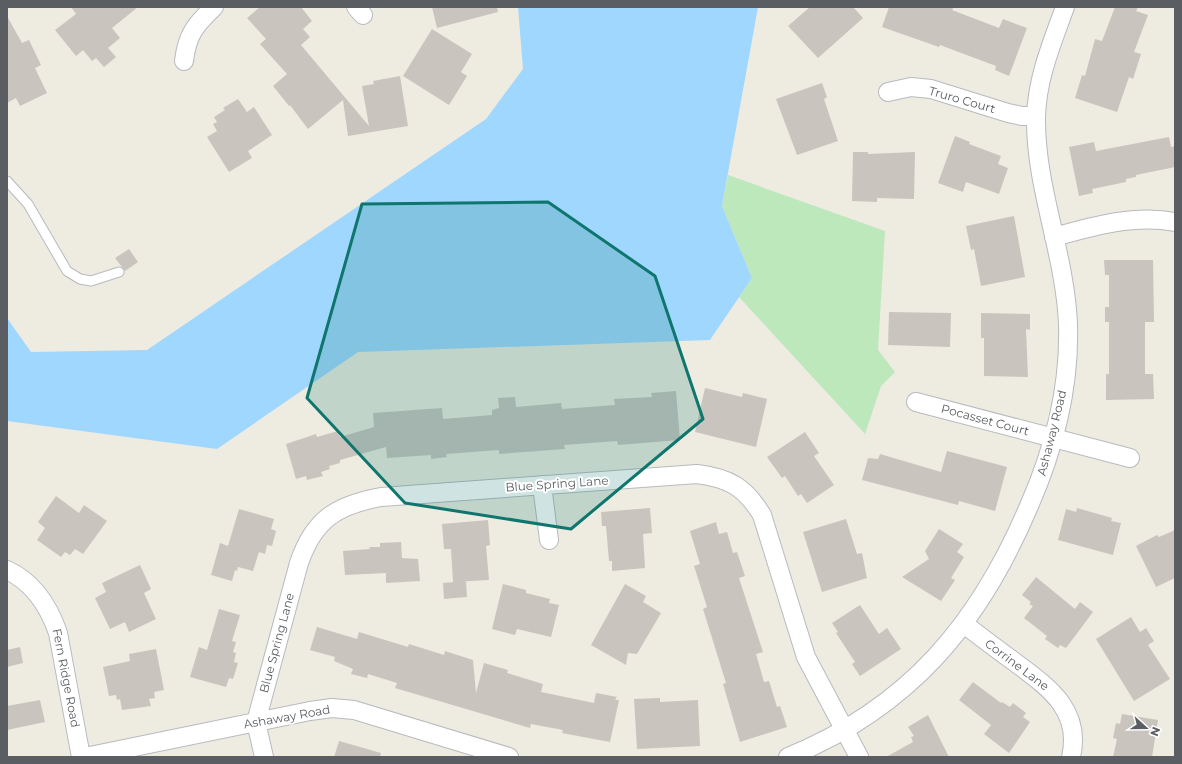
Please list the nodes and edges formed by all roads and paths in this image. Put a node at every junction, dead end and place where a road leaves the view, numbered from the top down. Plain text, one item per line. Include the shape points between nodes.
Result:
1 (214, 7) edge
2 (1065, 7) edge
3 (184, 61) dead end
4 (888, 92) dead end
5 (1036, 116) junction
6 (7, 181) edge
7 (1175, 222) edge
8 (1054, 237) junction
9 (119, 272) dead end
10 (916, 402) dead end
11 (1053, 439) junction
12 (1130, 458) dead end
13 (542, 485) junction
14 (549, 540) dead end
15 (7, 570) edge
16 (964, 624) junction
17 (256, 722) junction
18 (844, 730) junction
19 (504, 756) edge
20 (81, 757) edge
21 (85, 757) edge
22 (264, 757) edge
23 (788, 757) edge
24 (859, 757) edge
25 (1071, 757) edge

1 - 3 street via 192,30 186,45
2 - 5 street, Ashaway Road via 1044,67
4 - 5 street, Truro Court via 911,87 931,89 1008,113
5 - 8 street, Ashaway Road via 1038,153
6 - 9 lane via 28,204 67,271 80,279 91,281
7 - 8 street via 1130,221 1094,226
8 - 11 street, Ashaway Road via 1064,283 1068,355 1063,395
10 - 11 street, Pocasset Court
11 - 12 street, Pocasset Court
11 - 16 street, Ashaway Road via 1040,480 1015,540 994,579
13 - 14 street
13 - 17 street, Blue Spring Lane via 381,497 356,502 328,517 314,531 304,548
13 - 18 street, Blue Spring Lane via 697,474 718,477 737,485 753,500 762,515 806,657
15 - 20 street, Fern Ridge Road via 29,584 43,600 53,618
16 - 18 street, Ashaway Road via 937,656 911,681 880,707
16 - 25 street, Corrine Lane via 1050,688 1069,719 1073,736
17 - 19 street, Ashaway Road via 332,708 354,710
17 - 21 street, Ashaway Road
17 - 22 street
18 - 23 street, Ashaway Road
18 - 24 street, Blue Spring Lane

